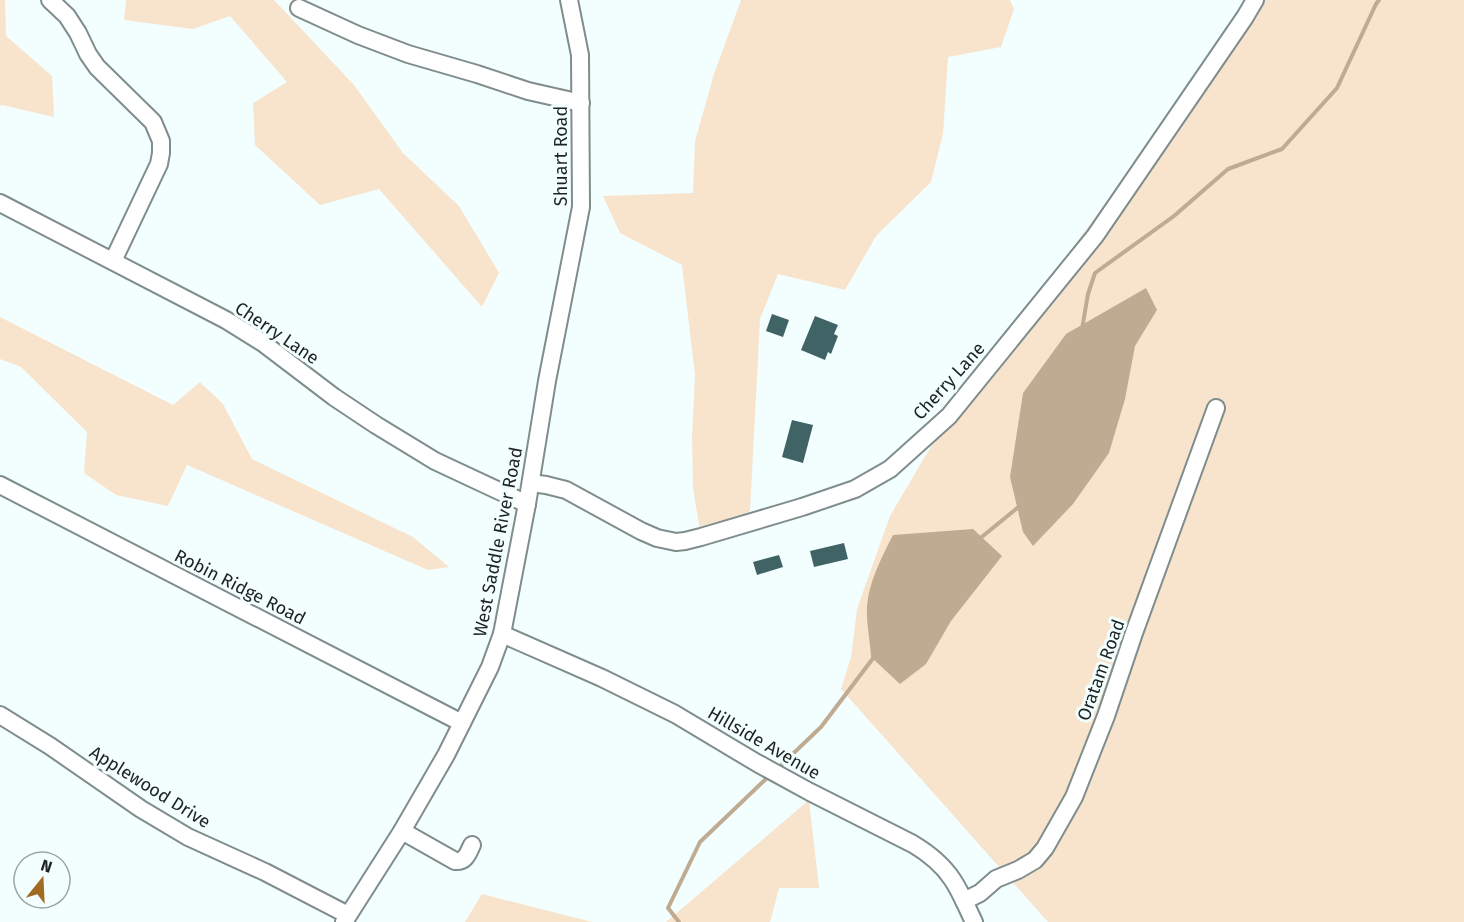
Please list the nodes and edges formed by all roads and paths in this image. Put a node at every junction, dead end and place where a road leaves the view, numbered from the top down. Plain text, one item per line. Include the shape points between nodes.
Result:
1 (50, 0) edge
2 (569, 0) edge
3 (1255, 0) edge
4 (299, 8) dead end
5 (581, 103) junction
6 (0, 203) edge
7 (113, 261) junction
8 (547, 381) joint
9 (1216, 408) dead end
10 (531, 483) junction
11 (0, 485) edge
12 (527, 504) junction
13 (502, 634) junction
14 (0, 715) edge
15 (462, 723) junction
16 (402, 831) junction
17 (472, 845) dead end
18 (964, 901) junction
19 (346, 919) edge
20 (974, 922) edge

1 - 7 street via 67,16 97,67 153,122 161,141 159,164
2 - 5 street, Shuart Road via 580,55
3 - 10 street, Cherry Lane via 1095,236 949,416 890,469 855,489 676,542 641,531 566,490
4 - 5 street via 408,54
5 - 8 street, Shuart Road via 582,207
6 - 7 street, Cherry Lane
7 - 12 street, Cherry Lane via 226,320 334,397 435,461
8 - 10 street, West Saddle River Road
9 - 18 street, Oratam Road via 1074,797 1035,860 996,879
10 - 12 street, West Saddle River Road
11 - 15 street, Robin Ridge Road
12 - 13 street, West Saddle River Road
13 - 15 street, West Saddle River Road
13 - 18 street, Hillside Avenue via 675,714 781,777 913,844 953,879
14 - 19 street, Applewood Drive via 188,837 265,872
15 - 16 street, West Saddle River Road
16 - 17 street via 455,861 465,858
16 - 19 street, West Saddle River Road
18 - 20 street, Hillside Avenue

